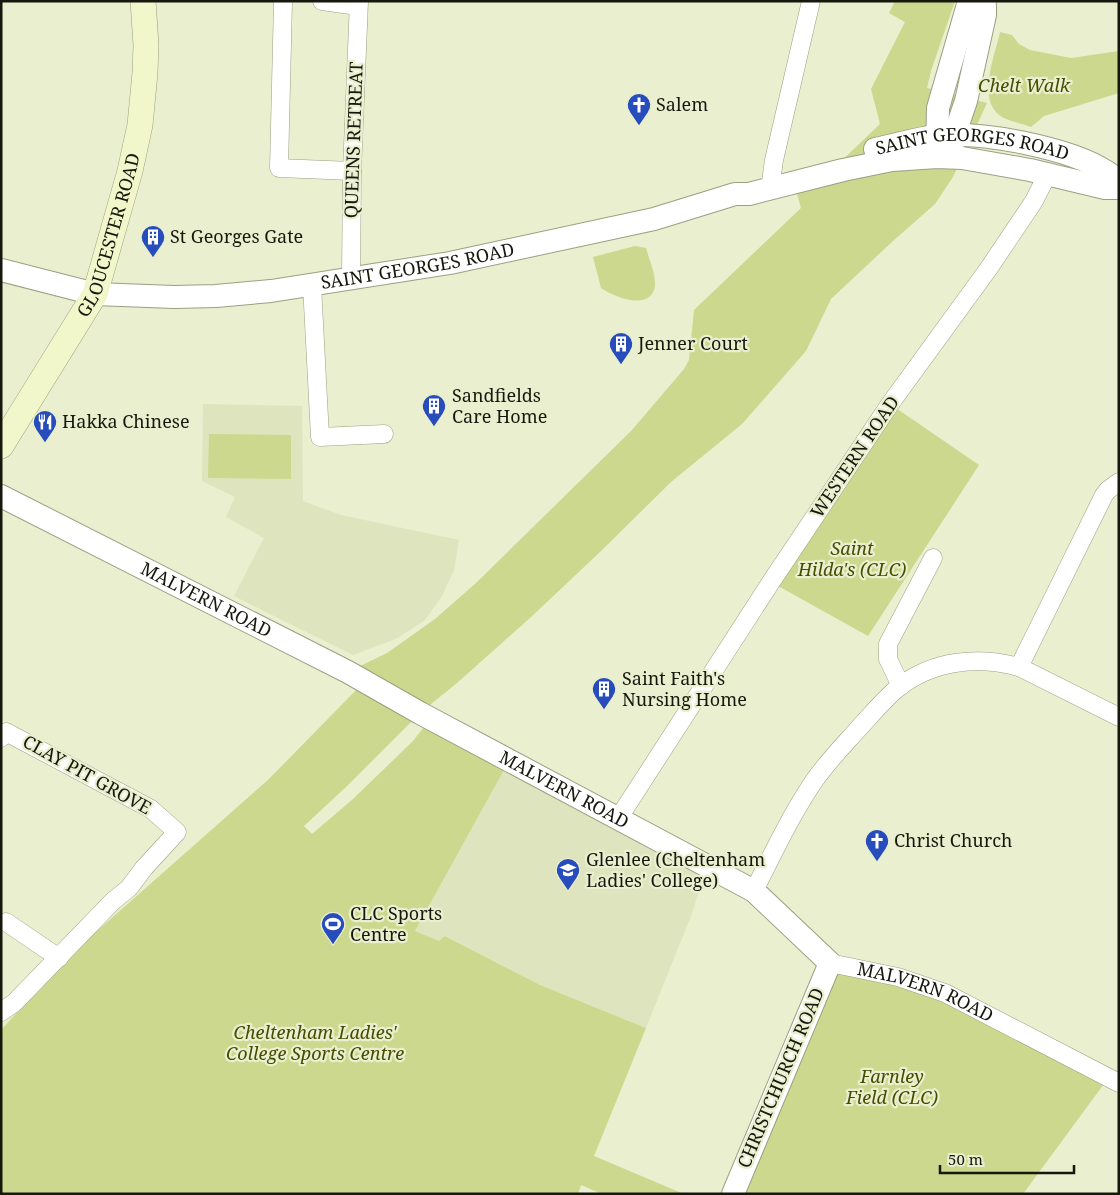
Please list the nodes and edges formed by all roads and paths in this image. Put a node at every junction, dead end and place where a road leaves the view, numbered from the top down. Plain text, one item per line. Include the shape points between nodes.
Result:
1 (143, 1) edge
2 (283, 1) edge
3 (322, 1) edge
4 (812, 1) edge
5 (969, 1) edge
6 (982, 1) edge
7 (358, 3) edge
8 (944, 146) junction
9 (352, 171) junction
10 (1039, 172) junction
11 (1119, 182) edge
12 (770, 183) junction
13 (1119, 188) edge
14 (1, 270) edge
15 (351, 279) junction
16 (312, 285) junction
17 (95, 294) junction
18 (384, 434) dead end
19 (1, 446) edge
20 (1119, 482) edge
21 (1, 496) edge
22 (933, 558) dead end
23 (1019, 667) junction
24 (901, 686) junction
25 (1119, 716) edge
26 (1, 738) edge
27 (618, 819) junction
28 (754, 891) junction
29 (6, 922) dead end
30 (59, 958) junction
31 (830, 963) junction
32 (1, 1012) edge
33 (1119, 1083) edge
34 (733, 1194) edge

1 - 17 main road, GLOUCESTER ROAD via 146,73 140,125
2 - 9 street via 279,168
3 - 7 street
4 - 12 street
5 - 8 street via 938,108
6 - 8 street via 985,15 966,101
7 - 9 street, QUEENS RETREAT
8 - 10 street, SAINT GEORGES ROAD
8 - 11 street, SAINT GEORGES ROAD via 991,136 1081,160 1107,172
8 - 12 street, SAINT GEORGES ROAD via 839,164
9 - 15 street, QUEENS RETREAT
10 - 13 street, SAINT GEORGES ROAD via 1105,188
10 - 27 street, WESTERN ROAD via 1034,201 890,404
12 - 15 street, SAINT GEORGES ROAD via 746,185 735,194 676,213 450,263
14 - 17 street, SAINT GEORGES ROAD
15 - 16 street, SAINT GEORGES ROAD
16 - 17 street, SAINT GEORGES ROAD via 216,296
16 - 18 street via 320,437
17 - 19 main road, GLOUCESTER ROAD
20 - 23 street via 1104,495
21 - 27 street, MALVERN ROAD via 370,684
22 - 24 street via 888,644 888,659
23 - 24 street via 988,661 956,663 927,671
23 - 25 street
24 - 28 street via 842,746 812,783
26 - 30 street, CLAY PIT GROVE via 6,732 143,804 177,832 129,888
27 - 28 street, MALVERN ROAD
28 - 31 street, MALVERN ROAD
29 - 30 street
30 - 32 street
31 - 33 street, MALVERN ROAD via 898,977 945,993
31 - 34 street, CHRISTCHURCH ROAD

